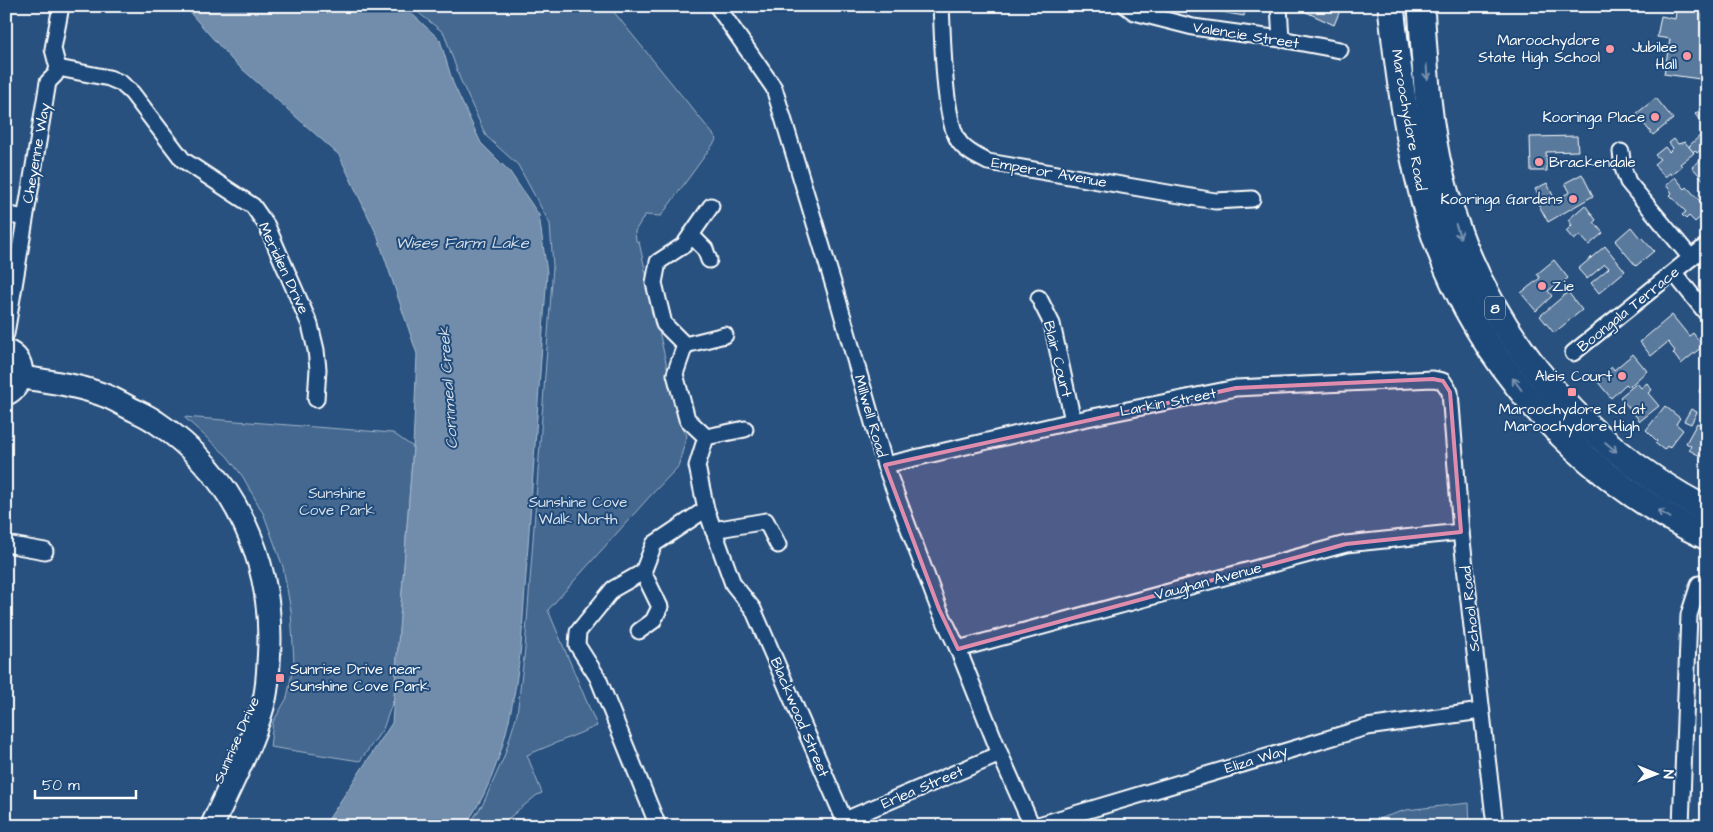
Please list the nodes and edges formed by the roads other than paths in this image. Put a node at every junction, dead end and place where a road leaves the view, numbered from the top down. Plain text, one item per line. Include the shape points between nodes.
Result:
1 (60, 6) edge
2 (718, 6) edge
3 (941, 6) edge
4 (1126, 6) edge
5 (1279, 6) edge
6 (1391, 6) edge
7 (1422, 6) edge
8 (1281, 39) junction
9 (1340, 50) dead end
10 (58, 68) junction
11 (1621, 152) dead end
12 (1252, 199) dead end
13 (711, 206) dead end
14 (6, 214) edge
15 (24, 218) junction
16 (691, 235) junction
17 (1707, 245) edge
18 (1691, 258) junction
19 (709, 260) dead end
20 (1674, 273) junction
21 (1039, 298) dead end
22 (1707, 314) edge
23 (6, 334) edge
24 (725, 335) dead end
25 (685, 345) junction
26 (6, 351) edge
27 (1573, 353) dead end
28 (21, 377) junction
29 (1450, 392) joint
30 (6, 394) edge
31 (316, 400) dead end
32 (1073, 421) junction
33 (745, 429) dead end
34 (706, 437) junction
35 (885, 465) junction
36 (706, 509) junction
37 (1707, 510) edge
38 (713, 530) junction
39 (1461, 532) junction
40 (1707, 537) edge
41 (6, 544) edge
42 (778, 545) dead end
43 (44, 551) dead end
44 (643, 572) junction
45 (1699, 584) dead end
46 (639, 631) dead end
47 (958, 649) junction
48 (269, 653) junction
49 (1481, 711) junction
50 (248, 745) junction
51 (1000, 754) junction
52 (215, 789) junction
53 (846, 823) edge
54 (198, 826) edge
55 (212, 826) edge
56 (658, 826) edge
57 (1034, 826) edge
58 (1495, 826) edge
59 (1681, 826) edge

1 - 10 street via 53,49
2 - 35 street, Millwell Road via 774,88
3 - 12 street, Emperor Avenue via 952,127 970,152 988,162 1206,200
4 - 8 street, Valencie Street via 1134,12 1193,27
5 - 8 street
40 -> 6 main road, Maroochydore Road / 8 via 1632,494 1579,452 1524,394 1478,327 1442,256 1421,190 1401,88
7 -> 37 main road, Maroochydore Road / 8 via 1430,110 1440,171 1462,242 1492,305 1539,373 1589,428 1650,477
8 - 9 street, Valencie Street
10 - 15 street, Cheyenne Way via 48,82
10 - 31 street, Meridien Drive via 121,83 183,160 253,206 267,226 310,325 318,369
11 - 18 street via 1628,182
13 - 16 street
14 - 15 street
15 - 23 street, Cheyenne Way
16 - 19 street via 705,249
16 - 25 street via 684,246 658,262 654,283 664,324
17 - 18 street, Boongala Terrace
18 - 20 street, Boongala Terrace
20 - 22 street
20 - 27 street, Boongala Terrace
21 - 32 street, Blair Court via 1052,324
24 - 25 street
25 - 34 street via 675,374 687,419
26 - 28 street via 19,362
28 - 30 street via 14,390
28 - 48 street, Sunrise Drive via 74,386 106,396 156,422 209,468 239,511 258,556 270,620
29 - 32 street, Larkin Street via 1443,381 1434,379 1236,388
29 - 39 street, School Road
32 - 35 street, Larkin Street
33 - 34 street
34 - 36 street, Blackwood Street via 697,466
35 - 47 street, Millwell Road via 939,609
36 - 38 street, Blackwood Street
36 - 44 street via 654,544
38 - 42 street via 766,520
38 - 53 street, Blackwood Street via 733,584 754,609
39 - 47 street, Vaughan Avenue via 1346,544
39 - 49 street, School Road
41 - 43 street
44 - 46 street via 660,607 653,621
44 - 56 street via 613,589 578,632 578,645 598,678
45 - 59 street via 1689,615
47 - 51 street, Millwell Road
48 - 50 street, Sunrise Drive via 265,697
48 - 52 street, Sunrise Drive via 266,670
49 - 57 street, Eliza Way via 1367,726
49 - 58 street, School Road
50 - 52 street via 239,749
50 - 55 street, Sunrise Drive
51 - 53 street, Erlea Street
51 - 57 street, Millwell Road
52 - 54 street, Sunrise Drive

